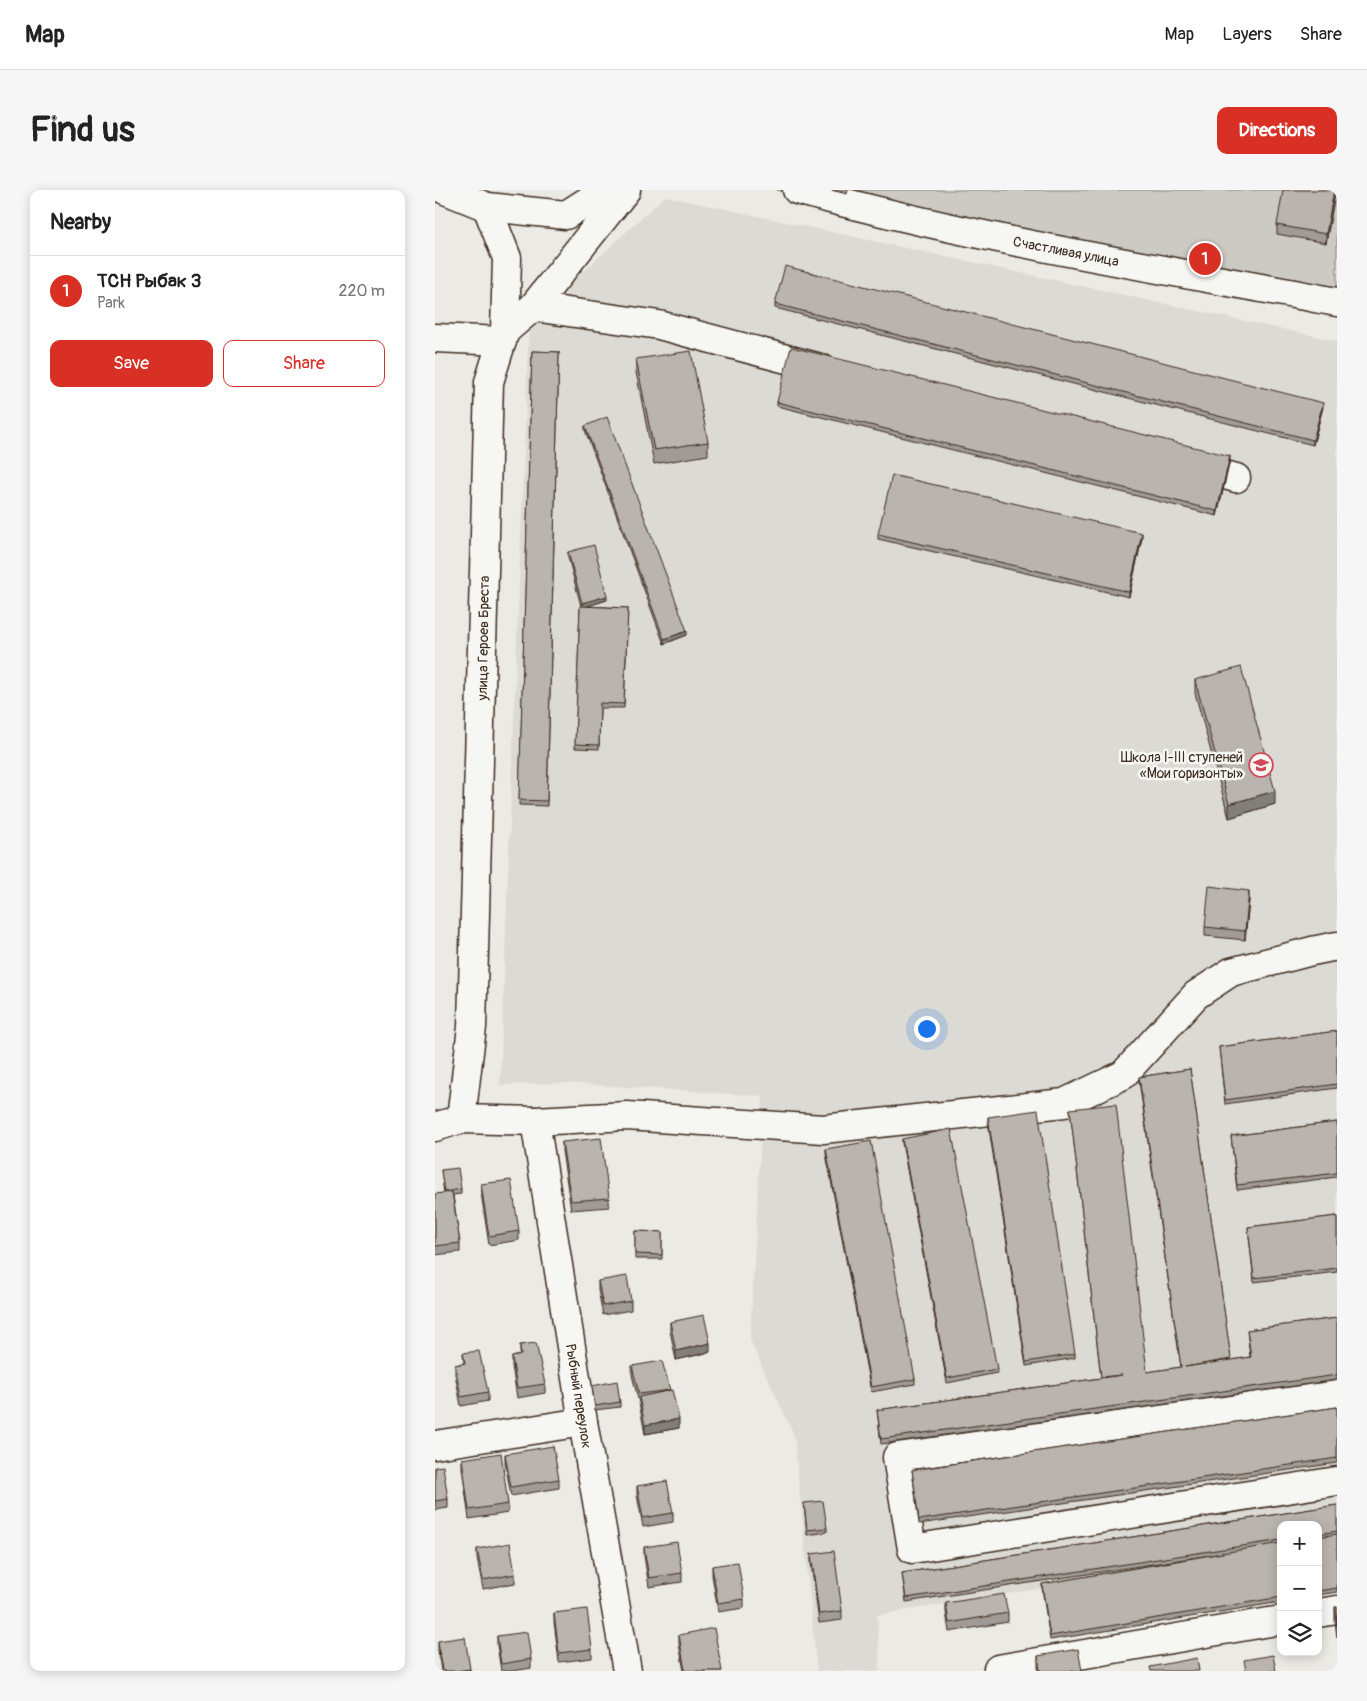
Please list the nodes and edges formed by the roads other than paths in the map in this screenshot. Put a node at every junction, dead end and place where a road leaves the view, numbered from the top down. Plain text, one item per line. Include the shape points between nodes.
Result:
1 (445, 190) edge
2 (605, 190) edge
3 (626, 190) edge
4 (797, 190) edge
5 (487, 207) junction
6 (1337, 302) edge
7 (533, 307) junction
8 (503, 336) junction
9 (435, 338) edge
10 (851, 376) edge
11 (1169, 460) edge
12 (1236, 478) dead end
13 (1337, 946) edge
14 (461, 1119) junction
15 (535, 1121) junction
16 (435, 1127) edge
17 (1337, 1395) edge
18 (583, 1422) junction
19 (435, 1445) edge
20 (1337, 1481) edge
21 (1337, 1610) edge
22 (1322, 1612) edge
23 (1277, 1621) edge
24 (627, 1671) edge
25 (999, 1671) edge

1 - 5 street
2 - 5 street via 566,215
3 - 7 street
4 - 6 street, Счастливая улица via 1000,238
5 - 8 street, улица Героев Бреста via 507,258
7 - 8 street
7 - 10 street via 659,325
8 - 9 street
8 - 14 street, улица Героев Бреста via 489,382 472,1027
11 - 12 street
13 - 15 street via 1231,972 1196,995 1123,1075 1064,1103 823,1129 627,1116
14 - 15 street
14 - 16 street
15 - 18 street, Рыбный переулок
17 - 20 street via 897,1457 912,1550
18 - 19 street
18 - 24 street, Рыбный переулок
21 - 22 street
23 - 25 street

